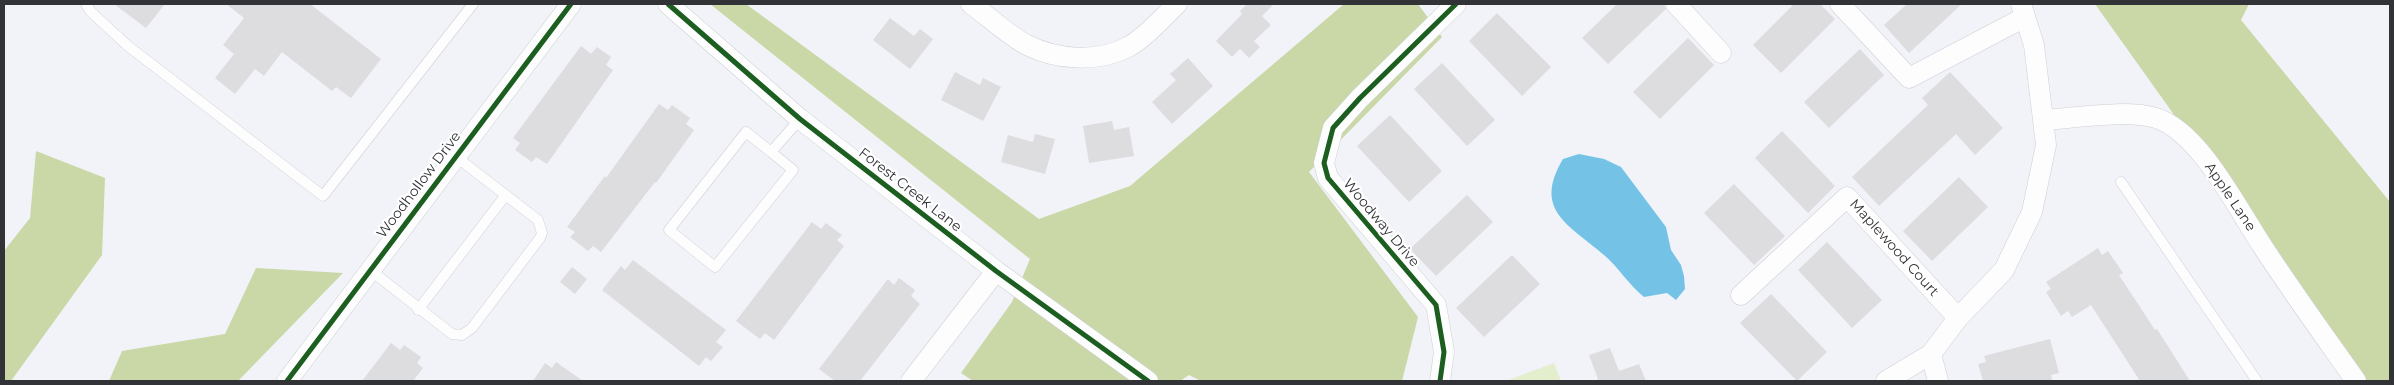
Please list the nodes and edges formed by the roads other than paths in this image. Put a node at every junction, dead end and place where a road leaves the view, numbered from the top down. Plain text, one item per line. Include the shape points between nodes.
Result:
1 (86, 4) edge
2 (473, 4) edge
3 (571, 4) edge
4 (668, 4) edge
5 (971, 4) edge
6 (1177, 4) edge
7 (1456, 4) edge
8 (1676, 4) edge
9 (1840, 4) edge
10 (2023, 10) edge
11 (1721, 53) dead end
12 (800, 119) junction
13 (2043, 120) junction
14 (771, 152) junction
15 (455, 156) junction
16 (2121, 182) dead end
17 (505, 196) junction
18 (370, 270) junction
19 (996, 271) junction
20 (1741, 295) dead end
21 (418, 310) junction
22 (1958, 318) junction
23 (1931, 354) junction
24 (287, 381) edge
25 (911, 381) edge
26 (1148, 381) edge
27 (1440, 381) edge
28 (1886, 381) edge
29 (1938, 381) edge
30 (2257, 381) edge
31 (2356, 381) edge

1 - 2 lane via 128,46 323,196
3 - 15 street, Woodhollow Drive
4 - 12 street, Forest Creek Lane
5 - 6 street via 1027,45 1067,58 1100,57 1128,47
7 - 27 street, Woodway Drive via 1333,128 1324,162 1328,178 1436,305 1444,352
8 - 11 street
9 - 10 street via 1909,78
10 - 13 street via 2034,45
12 - 14 lane
12 - 19 street, Forest Creek Lane
13 - 22 street via 2046,144 2032,212 2004,270
13 - 31 street, Apple Lane via 2133,113 2178,129 2212,168 2263,248
14 - 14 lane via 746,132 668,230 715,267 793,170
15 - 17 lane
15 - 18 street, Woodhollow Drive
16 - 30 lane
17 - 21 lane
17 - 21 lane via 538,220 540,238 472,328 462,335 452,334
18 - 21 lane
18 - 24 street, Woodhollow Drive
19 - 25 street
19 - 26 street, Forest Creek Lane
20 - 22 street, Maplewood Court via 1847,197
22 - 23 street
23 - 28 street
23 - 29 street

